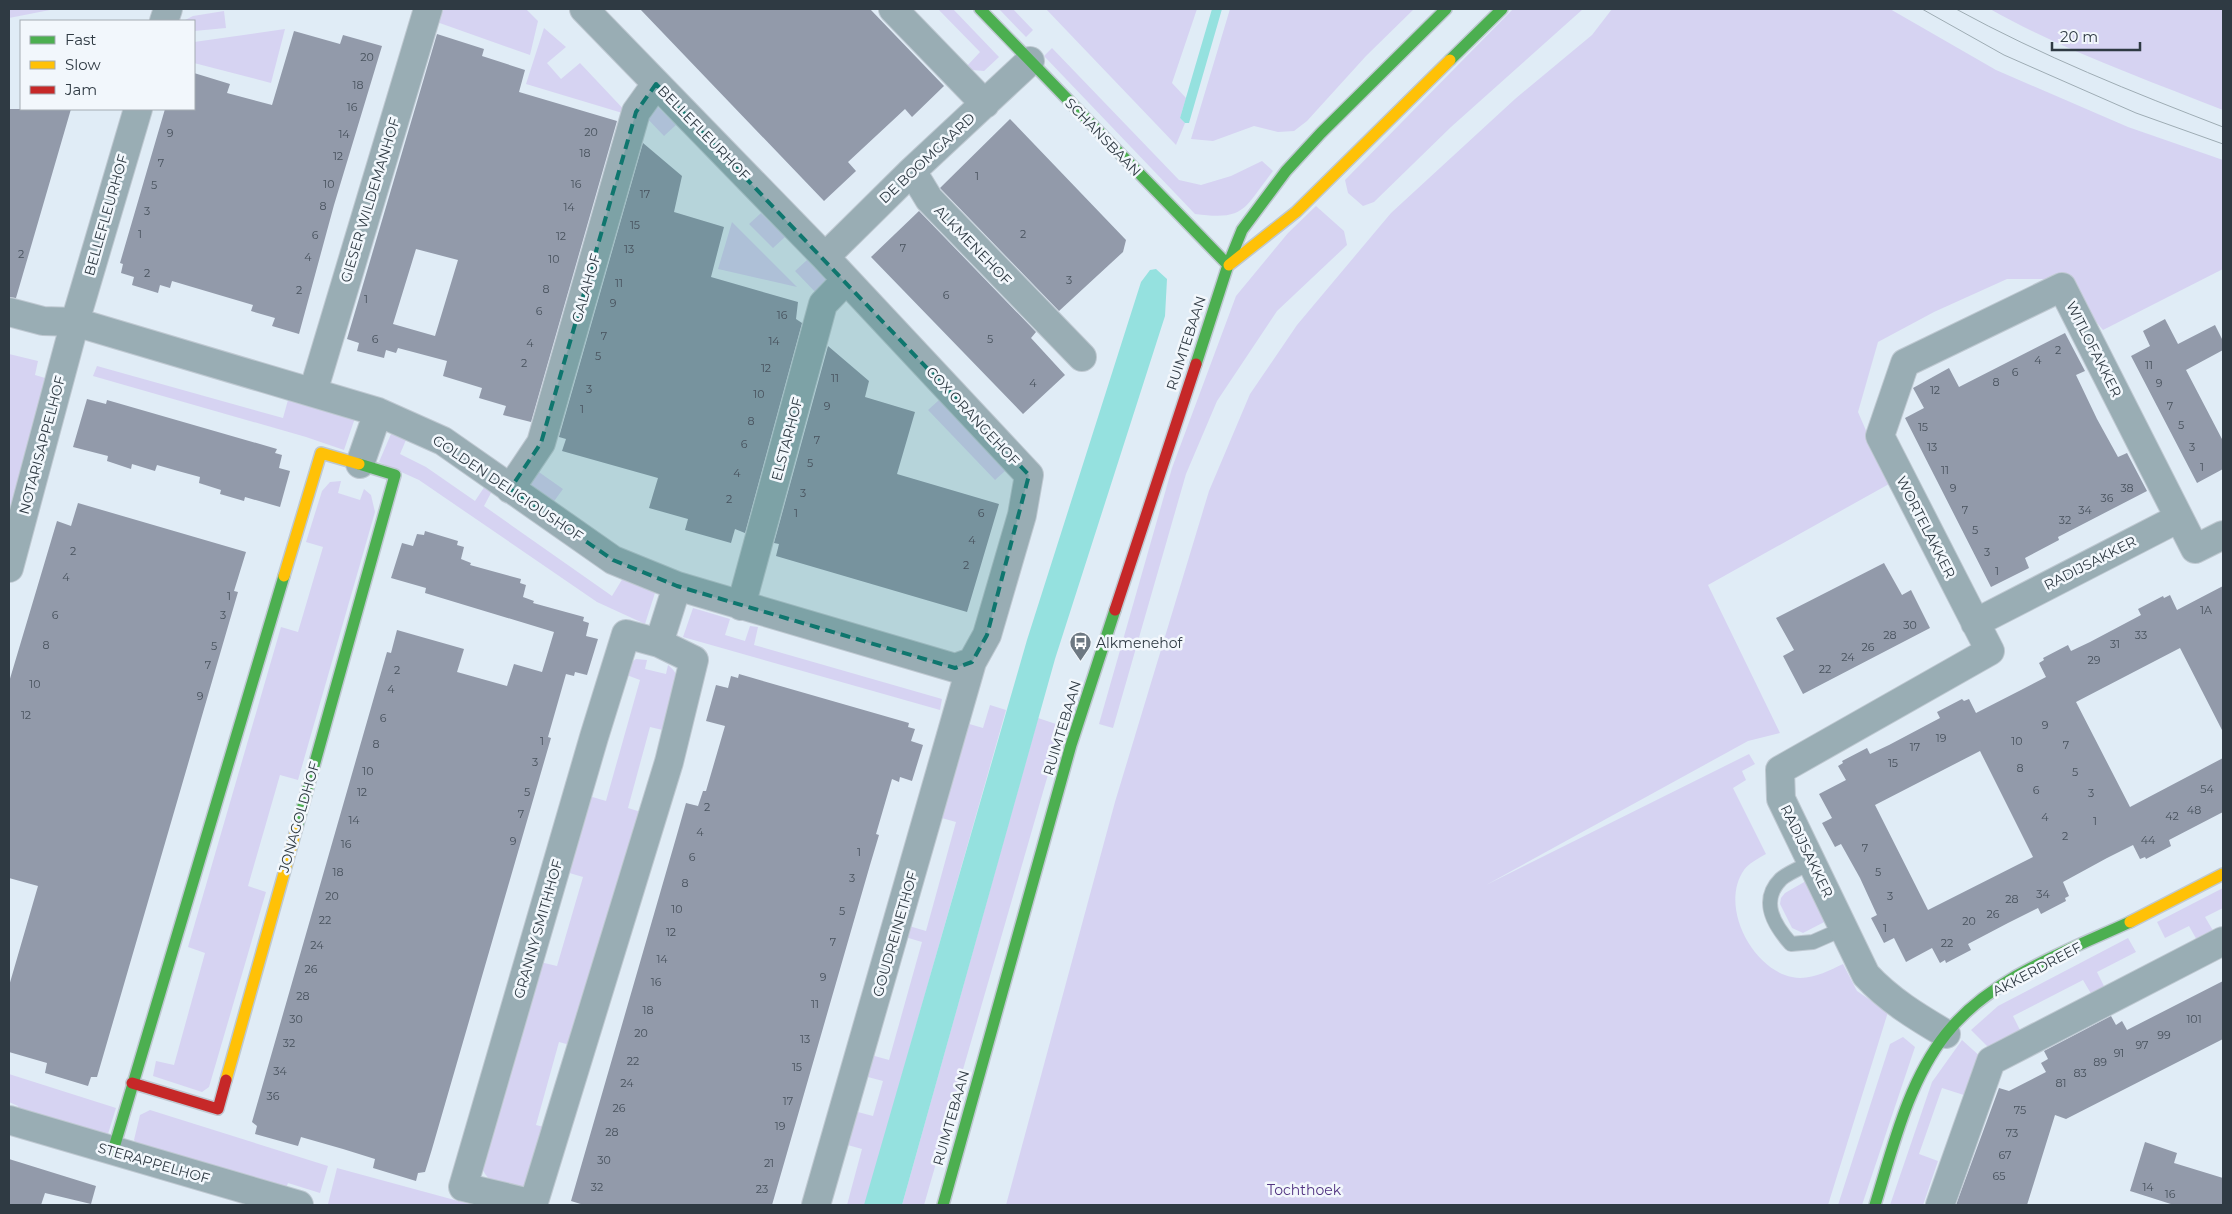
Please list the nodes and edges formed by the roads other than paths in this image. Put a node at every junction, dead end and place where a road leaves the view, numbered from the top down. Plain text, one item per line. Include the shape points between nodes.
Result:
1 (428, 9) edge
2 (584, 9) edge
3 (893, 9) edge
4 (980, 9) edge
5 (1446, 9) edge
6 (1502, 9) edge
7 (1030, 61) junction
8 (656, 84) junction
9 (985, 104) junction
10 (138, 110) edge
11 (912, 171) junction
12 (825, 257) junction
13 (1228, 266) junction
14 (846, 280) junction
15 (9, 312) edge
16 (75, 322) junction
17 (1082, 358) dead end
18 (313, 392) junction
19 (1891, 401) joint
20 (378, 412) junction
21 (360, 464) junction
22 (510, 489) junction
23 (2179, 518) junction
24 (2223, 535) edge
25 (9, 568) edge
26 (678, 586) junction
27 (741, 606) junction
28 (1975, 623) junction
29 (659, 643) junction
30 (1990, 651) joint
31 (972, 662) junction
32 (1812, 862) junction
33 (2223, 874) edge
34 (1845, 928) junction
35 (2223, 941) edge
36 (1946, 1034) junction
37 (132, 1083) junction
38 (9, 1120) edge
39 (113, 1151) junction
40 (299, 1205) edge
41 (534, 1205) edge
42 (816, 1205) edge
43 (942, 1205) edge
44 (1876, 1205) edge
45 (1940, 1205) edge

1 - 18 street, GIESER WILDEMANHOF
2 - 8 street, BELLEFLEURHOF
3 - 9 street
4 - 7 street, SCHANSBAAN
5 - 13 street, RUIMTEBAAN via 1286,171 1242,230
6 - 13 street via 1296,212
7 - 9 street, DE BOOMGAARD
7 - 13 street, SCHANSBAAN
8 - 12 street, BELLEFLEURHOF
8 - 22 street, GALAHOF via 636,112 541,443
9 - 11 street, DE BOOMGAARD
10 - 16 street, BELLEFLEURHOF
11 - 12 street, DE BOOMGAARD
11 - 17 street, ALKMENEHOF via 929,199
12 - 14 street, COX ORANGEHOF
13 - 43 street, RUIMTEBAAN via 1071,744
14 - 27 street, ELSTARHOF via 823,304
14 - 31 street, COX ORANGEHOF via 1029,475 1022,515 988,635
15 - 16 street, GOLDEN DELICIOUSHOF via 43,321
16 - 18 street, GOLDEN DELICIOUSHOF
16 - 25 street, NOTARISAPPELHOF
18 - 20 street, GOLDEN DELICIOUSHOF
19 - 23 street, WITLOFAKKER via 1906,363 2062,287
19 - 28 street, WORTELAKKER via 1880,436
20 - 21 street
20 - 22 street, GOLDEN DELICIOUSHOF via 442,441
21 - 37 street, JONAGOLDHOF via 321,453
21 - 37 street, JONAGOLDHOF via 395,475 218,1109
22 - 26 street, GOLDEN DELICIOUSHOF via 613,560
23 - 24 street, WITLOFAKKER via 2195,549
23 - 28 street, RADIJSAKKER
26 - 27 street, GOLDEN DELICIOUSHOF
26 - 29 street
27 - 31 street, GOLDEN DELICIOUSHOF via 955,668
28 - 30 street, WORTELAKKER
29 - 41 street, GRANNY SMITHHOF via 694,660 670,762
29 - 41 street, GRANNY SMITHHOF via 626,634 463,1187
30 - 32 street, RADIJSAKKER via 1780,770 1781,799
31 - 42 street, GOUDREINETHOF
32 - 34 street, RADIJSAKKER
32 - 34 lane via 1782,879 1770,894 1770,913 1778,929 1792,944 1813,942
33 - 36 street, AKKERDREEF via 2018,976 1976,1004
34 - 36 street, RADIJSAKKER via 1866,976 1911,1013
35 - 45 street via 1991,1060
36 - 44 street, AKKERDREEF via 1911,1095
37 - 39 street, JONAGOLDHOF
38 - 39 street, STERAPPELHOF
39 - 40 street, STERAPPELHOF

